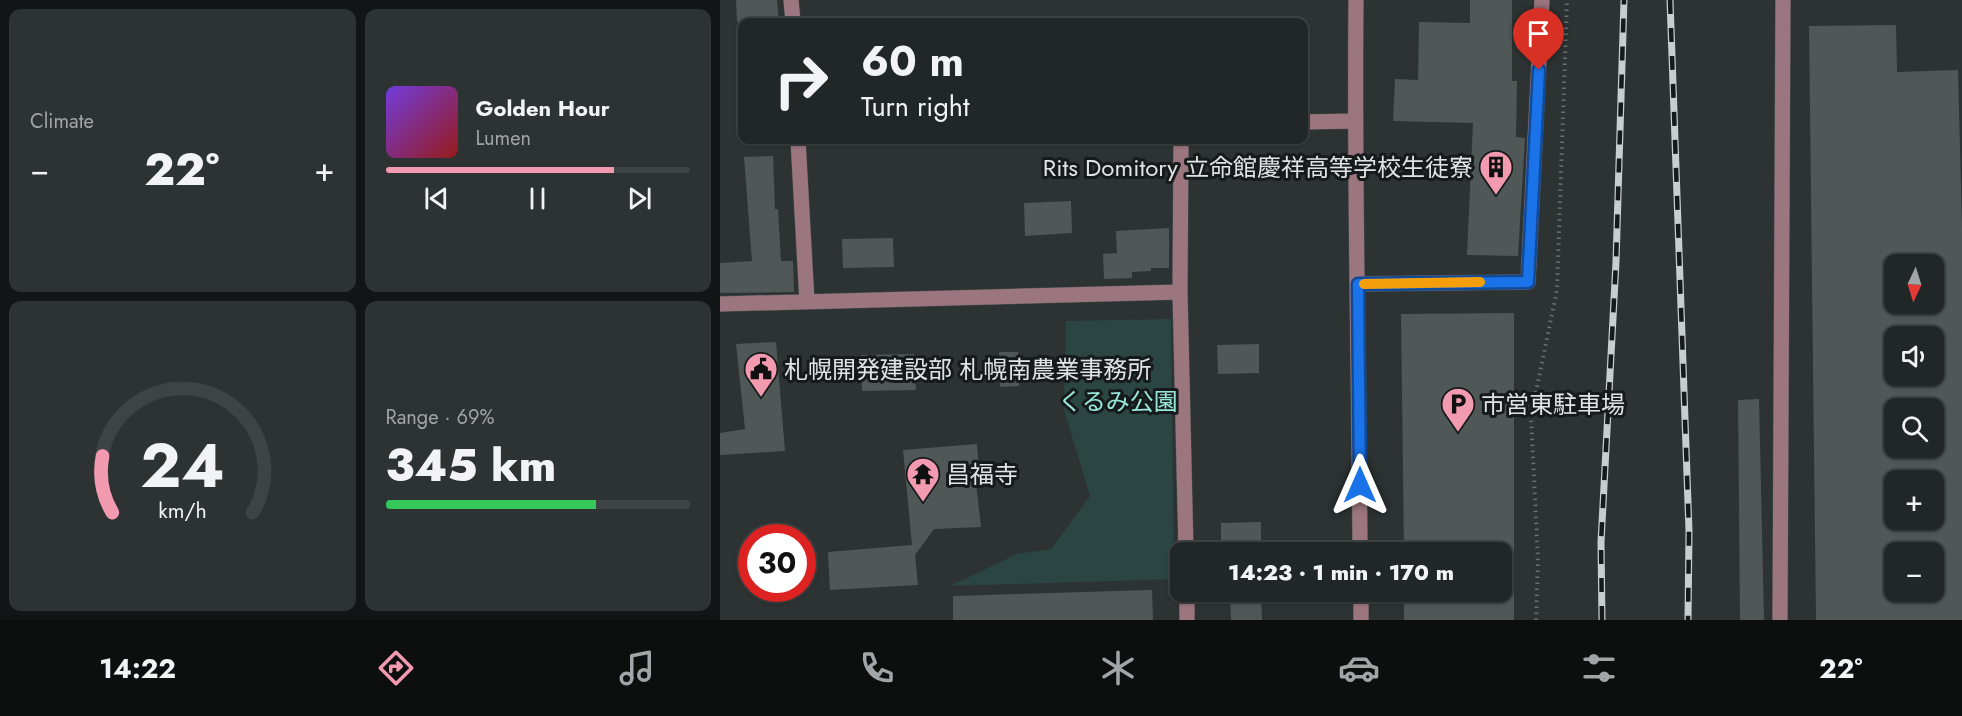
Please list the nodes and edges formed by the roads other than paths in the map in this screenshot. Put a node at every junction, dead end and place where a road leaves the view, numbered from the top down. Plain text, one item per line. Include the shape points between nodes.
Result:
1 (792, 0) edge
2 (1356, 0) edge
3 (1542, 0) edge
4 (1783, 0) edge
5 (793, 18) edge
6 (1355, 121) junction
7 (1308, 122) edge
8 (798, 144) edge
9 (1181, 144) edge
10 (1358, 284) junction
11 (1180, 292) junction
12 (807, 302) junction
13 (720, 304) edge
14 (1186, 542) edge
15 (1360, 542) edge
16 (1187, 602) edge
17 (1361, 602) edge
18 (1187, 620) edge
19 (1361, 620) edge
20 (1780, 620) edge

1 - 5 street
2 - 6 street
3 - 10 street via 1528,282
4 - 20 street
6 - 7 street
6 - 10 street
8 - 12 street
9 - 11 street
10 - 15 street
11 - 12 street
11 - 14 street
12 - 13 street
16 - 18 street
17 - 19 street

